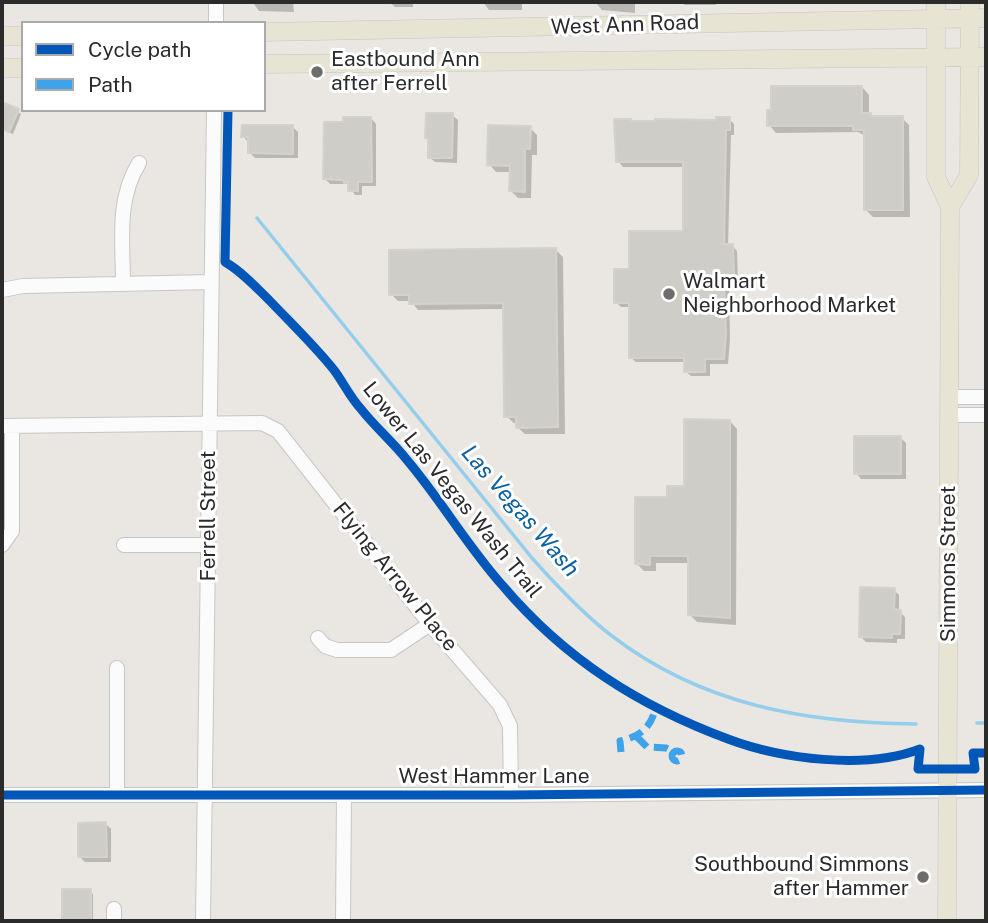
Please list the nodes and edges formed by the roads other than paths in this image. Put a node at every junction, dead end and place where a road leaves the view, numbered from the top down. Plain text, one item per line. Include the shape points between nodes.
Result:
1 (216, 2) edge
2 (935, 10) edge
3 (975, 13) edge
4 (216, 21) edge
5 (580, 27) junction
6 (266, 32) edge
7 (2, 36) edge
8 (21, 36) edge
9 (978, 57) edge
10 (935, 58) junction
11 (581, 60) junction
12 (266, 64) edge
13 (2, 68) edge
14 (21, 68) edge
15 (214, 112) edge
16 (139, 163) dead end
17 (950, 206) junction
18 (211, 282) junction
19 (123, 284) junction
20 (2, 290) edge
21 (986, 397) edge
22 (950, 406) junction
23 (986, 415) edge
24 (209, 424) junction
25 (7, 426) edge
26 (4, 542) edge
27 (124, 545) dead end
28 (209, 545) junction
29 (430, 624) junction
30 (318, 638) dead end
31 (117, 668) dead end
32 (986, 790) edge
33 (949, 791) junction
34 (117, 794) junction
35 (2, 795) edge
36 (345, 795) junction
37 (511, 795) junction
38 (206, 796) junction
39 (204, 921) edge
40 (343, 921) edge
41 (947, 921) edge

1 - 4 street
2 - 3 main road, West Ann Road
2 - 5 main road, West Ann Road
2 - 10 main road, Simmons Street
3 - 9 main road
5 - 6 main road, West Ann Road
5 - 11 main road
7 - 8 main road
9 - 10 main road, West Ann Road
9 - 17 main road via 969,175
10 - 11 main road, West Ann Road
10 - 17 main road, Simmons Street via 936,177
11 - 12 main road, West Ann Road
13 - 14 main road
15 - 18 street, Ferrell Street
16 - 19 street via 123,203
17 - 22 main road, Simmons Street
18 - 19 street
18 - 24 street, Ferrell Street
19 - 20 street
21 - 22 street
22 - 23 street
22 - 33 main road, Simmons Street
24 - 25 street, Flying Arrow Place
24 - 28 street, Ferrell Street
24 - 29 street, Flying Arrow Place via 262,423 278,431
25 - 26 street via 12,531
27 - 28 street
28 - 38 street, Ferrell Street
29 - 30 street via 391,650 337,650
29 - 37 street, Flying Arrow Place via 508,717
31 - 34 street
32 - 33 street, West Hammer Lane
33 - 37 street, West Hammer Lane
33 - 41 main road, Simmons Street
34 - 35 street, West Hammer Lane
34 - 38 street, West Hammer Lane
36 - 37 street, West Hammer Lane
36 - 38 street, West Hammer Lane
36 - 40 street
38 - 39 street, Ferrell Street

